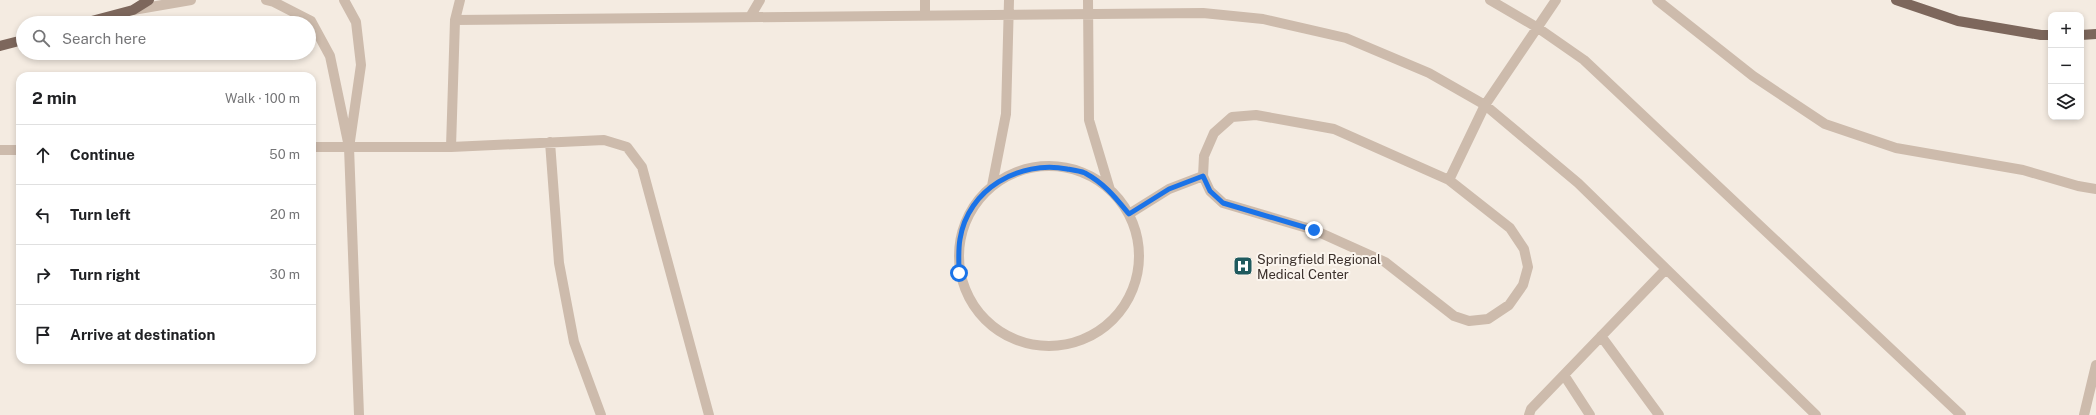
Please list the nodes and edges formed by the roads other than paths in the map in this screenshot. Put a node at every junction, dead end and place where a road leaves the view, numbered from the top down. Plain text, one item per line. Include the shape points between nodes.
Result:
1 (148, 0) edge
2 (191, 0) edge
3 (266, 0) edge
4 (344, 0) edge
5 (460, 0) edge
6 (760, 0) edge
7 (925, 0) edge
8 (1009, 0) edge
9 (1088, 0) edge
10 (1490, 0) edge
11 (1556, 0) edge
12 (1657, 0) edge
13 (1896, 0) edge
14 (133, 10) junction
15 (1088, 14) junction
16 (925, 15) junction
17 (1009, 15) junction
18 (110, 16) edge
19 (301, 16) edge
20 (750, 17) junction
21 (455, 20) junction
22 (1538, 28) junction
23 (316, 30) edge
24 (2096, 34) edge
25 (2048, 35) edge
26 (2084, 35) edge
27 (16, 42) edge
28 (0, 46) edge
29 (1485, 105) junction
30 (550, 142) junction
31 (316, 147) edge
32 (349, 147) junction
33 (451, 147) junction
34 (0, 150) edge
35 (16, 150) edge
36 (1203, 176) junction
37 (1449, 180) junction
38 (992, 186) junction
39 (2096, 189) edge
40 (1110, 190) junction
41 (1129, 214) junction
42 (1666, 269) junction
43 (1601, 336) junction
44 (2096, 365) edge
45 (1564, 376) junction
46 (359, 415) edge
47 (601, 415) edge
48 (709, 415) edge
49 (1529, 415) edge
50 (1590, 415) edge
51 (1659, 415) edge
52 (1816, 415) edge
53 (1961, 415) edge
54 (2084, 415) edge

1 - 14 main road
2 - 14 lane
3 - 19 lane
4 - 32 lane via 356,22 362,65
5 - 21 lane
6 - 20 lane
7 - 16 lane
8 - 17 lane
9 - 15 lane
10 - 22 lane
11 - 22 lane
12 - 39 lane via 1752,76 1825,124 1896,148 2023,170
13 - 25 main road via 1958,21
14 - 18 main road
15 - 17 lane
15 - 29 lane via 1203,13 1263,19 1346,38 1429,73
15 - 40 lane via 1089,120
16 - 17 lane
16 - 20 lane
17 - 38 lane via 1006,114
20 - 21 lane
21 - 33 lane
22 - 29 lane
22 - 53 lane via 1584,60
23 - 32 lane via 330,56
24 - 26 main road
27 - 28 main road
29 - 37 lane
29 - 42 lane via 1578,183
30 - 33 lane
30 - 47 lane via 559,263 574,342
30 - 48 lane via 604,140 627,147 642,167
31 - 32 lane
32 - 33 lane
32 - 46 lane
34 - 35 lane
36 - 37 lane via 1204,156 1214,133 1232,117 1256,115 1334,129
36 - 37 lane via 1210,191 1223,203 1314,230 1385,262 1454,316 1469,321 1488,319 1509,305 1524,286 1528,267 1524,249 1510,228
36 - 41 lane via 1169,189
38 - 40 lane via 1019,171 1050,166 1084,173
38 - 41 lane via 971,210 960,239 959,273 970,302 991,326 1018,342 1047,347 1078,342 1106,327 1127,303 1138,276 1139,244
40 - 41 lane
42 - 43 lane
42 - 52 lane
43 - 45 lane
43 - 51 lane
44 - 54 lane
45 - 49 lane via 1531,409
45 - 50 lane

